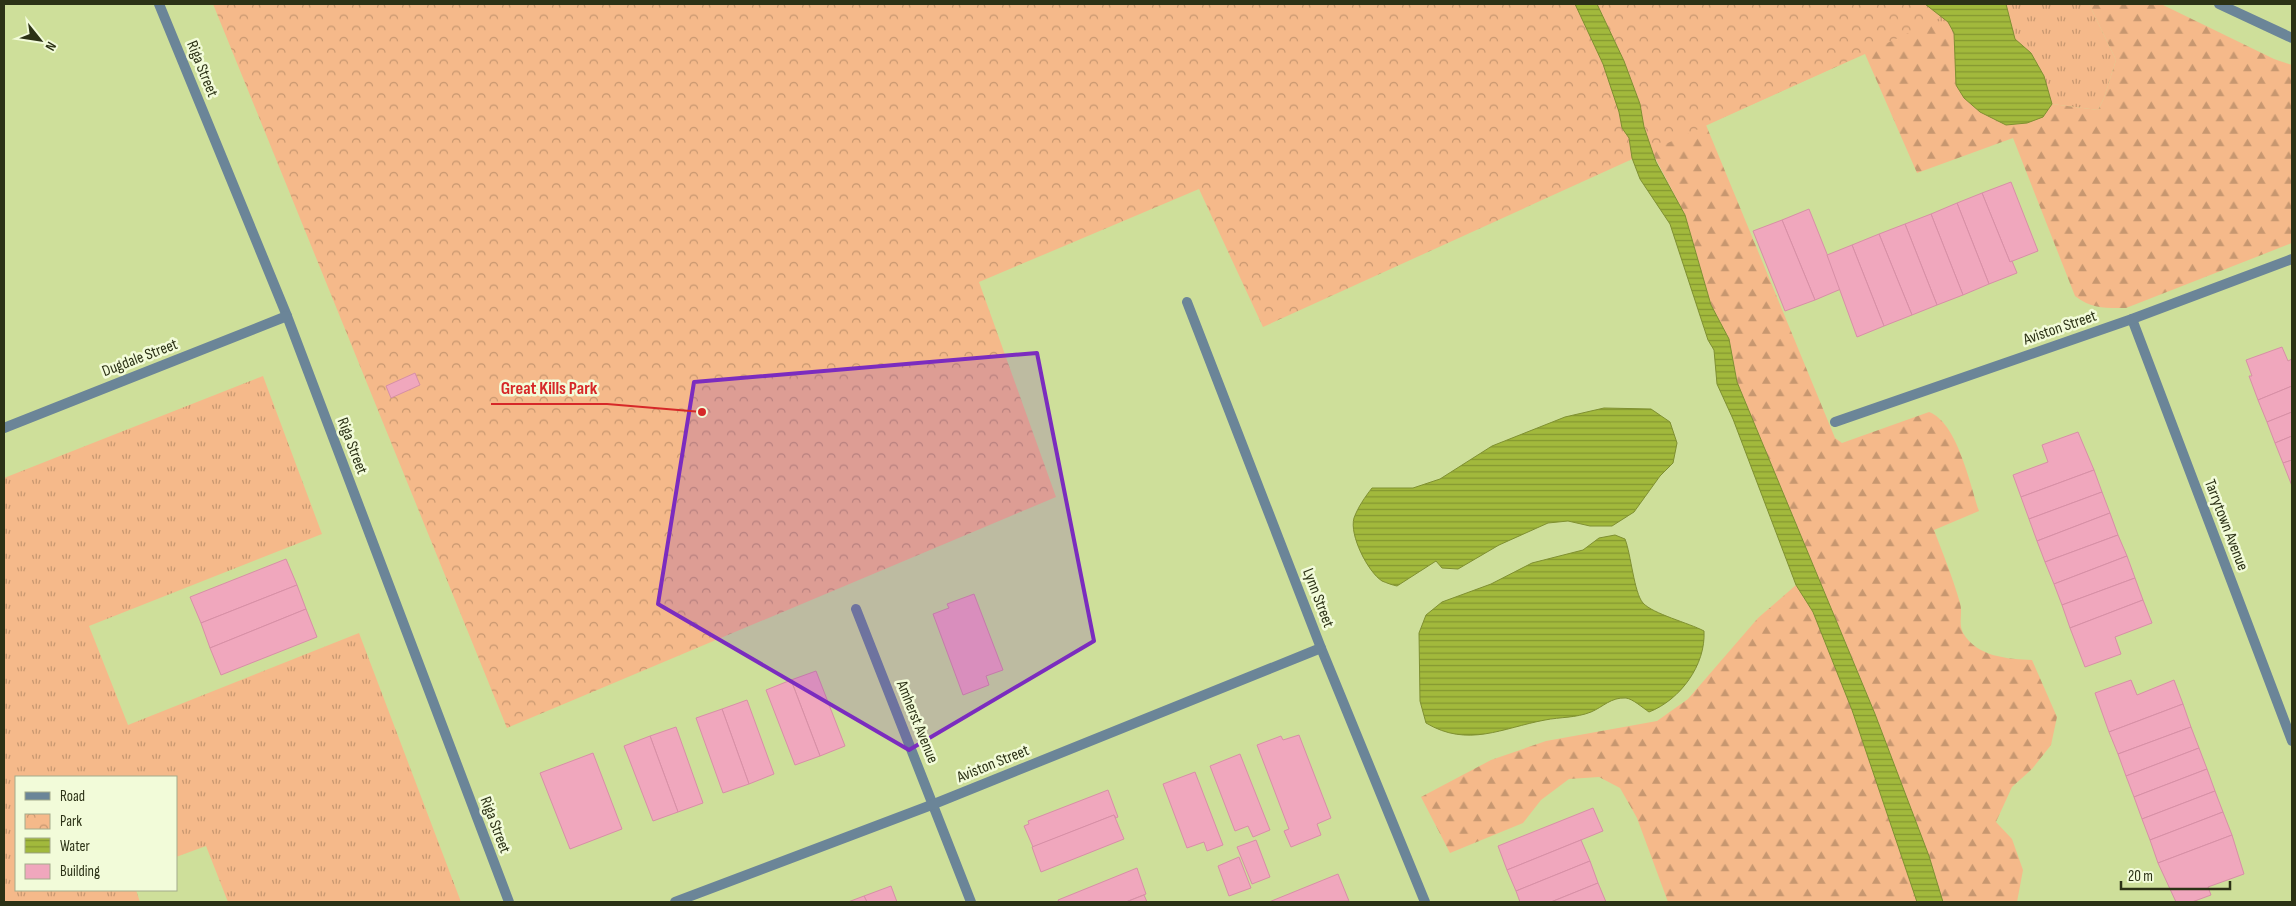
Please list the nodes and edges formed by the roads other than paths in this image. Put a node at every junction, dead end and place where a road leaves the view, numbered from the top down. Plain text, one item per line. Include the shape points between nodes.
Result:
1 (159, 4) edge
2 (2219, 4) edge
3 (2292, 38) edge
4 (2292, 259) edge
5 (1187, 302) dead end
6 (287, 316) junction
7 (2132, 319) junction
8 (1835, 422) dead end
9 (4, 428) edge
10 (856, 609) dead end
11 (1321, 648) junction
12 (2292, 741) edge
13 (934, 804) junction
14 (509, 902) edge
15 (674, 902) edge
16 (971, 902) edge
17 (1425, 902) edge

1 - 6 street, Riga Street
2 - 3 street
4 - 7 street, Aviston Street
5 - 11 street, Lynn Street
6 - 9 street, Dugdale Street
6 - 14 street, Riga Street
7 - 8 street, Aviston Street
7 - 12 street, Tarrytown Avenue
10 - 13 street, Amherst Avenue
11 - 13 street, Aviston Street
11 - 17 street, Lynn Street
13 - 15 street, Aviston Street
13 - 16 street, Amherst Avenue

